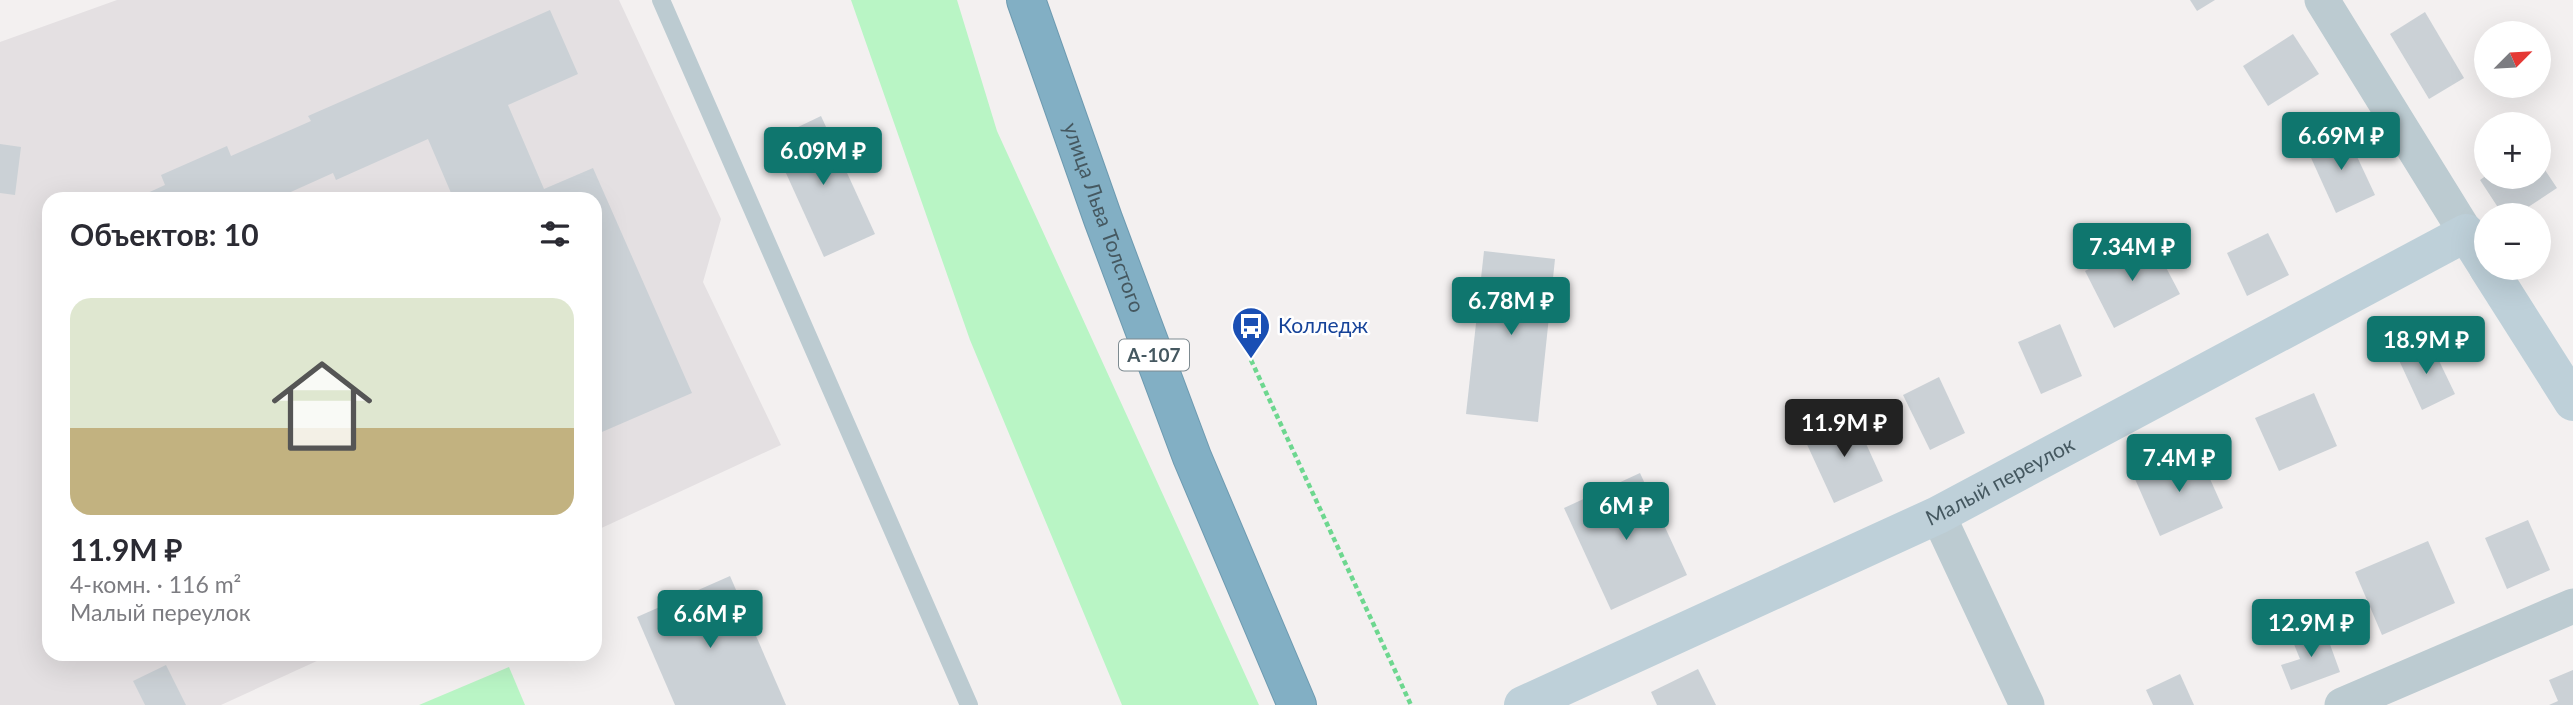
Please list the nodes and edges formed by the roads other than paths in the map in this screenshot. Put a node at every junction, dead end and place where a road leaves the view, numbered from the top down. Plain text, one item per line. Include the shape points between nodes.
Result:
1 (661, 0) edge
2 (1026, 0) edge
3 (2322, 0) edge
4 (2466, 233) junction
5 (2474, 246) edge
6 (2495, 280) edge
7 (2573, 402) edge
8 (1938, 515) junction
9 (2573, 606) edge
10 (969, 705) edge
11 (1297, 705) edge
12 (1523, 705) edge
13 (2027, 705) edge
14 (2342, 705) edge

1 - 10 lane
2 - 11 highway, улица Льва Толстого / А-107 via 1192,457
3 - 4 street
4 - 5 street
4 - 8 street, Малый переулок
6 - 7 street
8 - 12 street, Малый переулок
8 - 13 street
9 - 14 street

